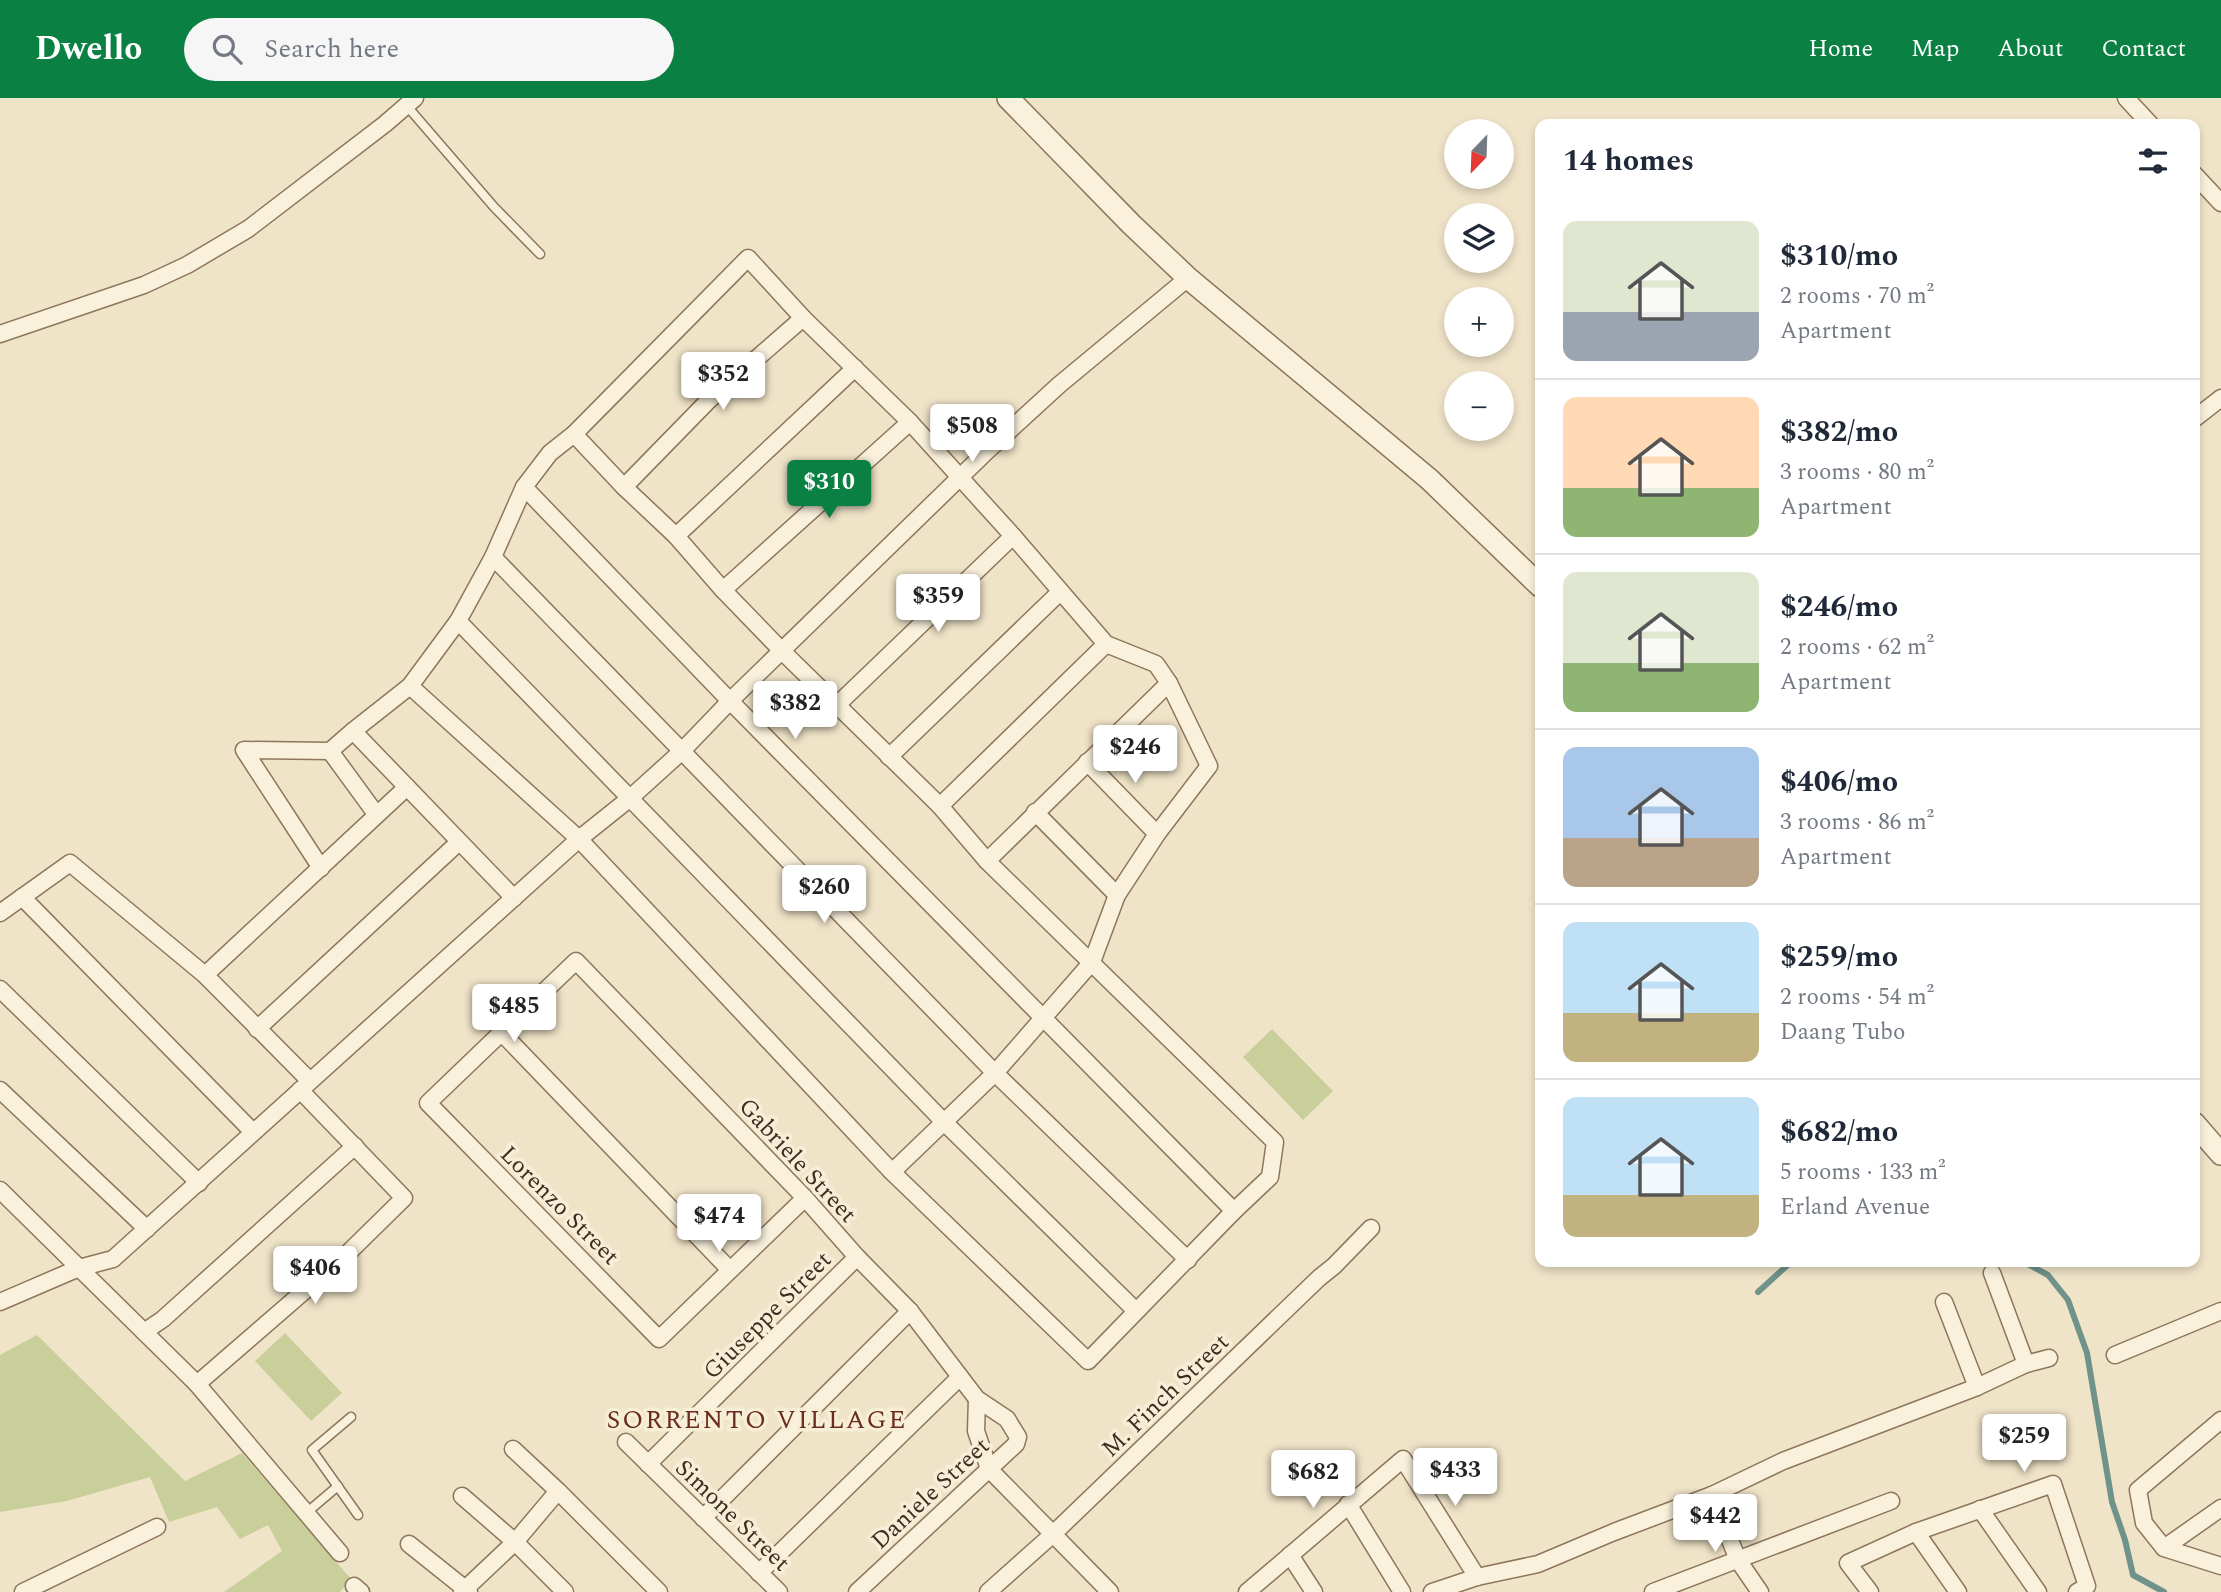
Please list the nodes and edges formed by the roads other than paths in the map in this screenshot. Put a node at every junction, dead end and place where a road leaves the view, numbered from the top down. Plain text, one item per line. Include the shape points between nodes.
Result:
1 (1009, 98) edge
2 (2126, 98) edge
3 (410, 102) edge
4 (2145, 119) edge
5 (2200, 180) edge
6 (2221, 203) edge
7 (540, 254) dead end
8 (1188, 278) junction
9 (803, 318) junction
10 (0, 334) edge
11 (855, 368) junction
12 (2221, 398) edge
13 (2200, 414) edge
14 (910, 422) junction
15 (574, 434) junction
16 (960, 477) junction
17 (524, 487) junction
18 (624, 487) junction
19 (676, 536) junction
20 (1013, 536) junction
21 (493, 557) junction
22 (1535, 581) edge
23 (723, 590) junction
24 (1060, 592) junction
25 (458, 621) junction
26 (1106, 644) junction
27 (783, 652) junction
28 (1169, 683) junction
29 (410, 686) junction
30 (730, 701) junction
31 (837, 705) junction
32 (352, 731) junction
33 (330, 751) junction
34 (681, 752) junction
35 (889, 757) junction
36 (1087, 762) junction
37 (407, 787) junction
38 (629, 799) junction
39 (940, 806) junction
40 (1035, 812) junction
41 (376, 814) junction
42 (1157, 834) junction
43 (579, 839) junction
44 (459, 842) junction
45 (987, 861) junction
46 (321, 868) junction
47 (1117, 895) junction
48 (22, 897) junction
49 (514, 898) junction
50 (0, 913) edge
51 (1093, 962) junction
52 (205, 975) junction
53 (0, 989) edge
54 (1043, 1018) junction
55 (257, 1029) junction
56 (500, 1031) junction
57 (995, 1073) junction
58 (305, 1086) junction
59 (0, 1090) edge
60 (944, 1122) junction
61 (2200, 1130) edge
62 (253, 1132) junction
63 (355, 1146) junction
64 (2221, 1154) edge
65 (891, 1172) junction
66 (199, 1183) junction
67 (0, 1190) edge
68 (805, 1198) junction
69 (1234, 1211) junction
70 (1371, 1228) dead end
71 (147, 1230) junction
72 (857, 1257) junction
73 (1188, 1260) junction
74 (79, 1268) junction
75 (730, 1270) junction
76 (1992, 1273) dead end
77 (1, 1301) edge
78 (1944, 1302) dead end
79 (909, 1311) junction
80 (1136, 1311) junction
81 (2221, 1311) edge
82 (144, 1332) junction
83 (2115, 1356) dead end
84 (2049, 1358) dead end
85 (2026, 1364) junction
86 (960, 1377) junction
87 (197, 1384) junction
88 (1977, 1387) junction
89 (977, 1399) junction
90 (351, 1417) dead end
91 (2221, 1420) edge
92 (626, 1442) dead end
93 (513, 1449) dead end
94 (648, 1464) junction
95 (992, 1472) junction
96 (338, 1486) junction
97 (558, 1490) junction
98 (1712, 1495) junction
99 (462, 1496) dead end
100 (1891, 1501) dead end
101 (1348, 1504) junction
102 (2221, 1508) edge
103 (1980, 1509) junction
104 (305, 1514) junction
105 (358, 1515) dead end
106 (703, 1518) junction
107 (158, 1527) dead end
108 (1916, 1532) junction
109 (1052, 1535) junction
110 (515, 1542) junction
111 (409, 1544) dead end
112 (2164, 1548) junction
113 (340, 1553) dead end
114 (1290, 1555) junction
115 (1738, 1560) junction
116 (2221, 1566) edge
117 (759, 1573) junction
118 (1477, 1577) junction
119 (466, 1591) edge
120 (23, 1592) edge
121 (565, 1592) edge
122 (659, 1592) edge
123 (779, 1592) edge
124 (857, 1592) edge
125 (988, 1592) edge
126 (1110, 1592) edge
127 (1247, 1592) edge
128 (1314, 1592) edge
129 (1402, 1592) edge
130 (1432, 1592) edge
131 (1653, 1592) edge
132 (1760, 1592) edge
133 (1870, 1592) edge
134 (1958, 1592) edge
135 (2038, 1592) edge
136 (2077, 1592) edge

1 - 8 street
2 - 4 street
3 - 7 lane via 494,207
3 - 10 street via 248,229 187,265 144,285
5 - 6 street
8 - 16 street via 1059,385
8 - 22 street via 1429,479
9 - 11 street
9 - 15 street via 748,258
9 - 18 street via 709,400
11 - 14 street
11 - 19 street
12 - 13 street
14 - 16 street
14 - 23 street
15 - 17 street via 550,453
15 - 18 street
16 - 20 street
16 - 27 street
17 - 21 street
17 - 30 street
18 - 19 street
19 - 23 street
20 - 24 street
20 - 31 street
21 - 25 street
21 - 34 street
23 - 27 street
24 - 26 street
24 - 35 street
25 - 29 street
25 - 38 street
26 - 28 street via 1156,664
26 - 39 street
27 - 30 street
27 - 31 street
28 - 36 street
28 - 42 street via 1209,766
29 - 32 street
29 - 43 street
30 - 34 street
30 - 54 street
31 - 35 street
32 - 33 street
32 - 37 street
33 - 41 street
33 - 46 street via 244,750
34 - 38 street
34 - 57 street
35 - 39 street
36 - 40 street
36 - 42 street
37 - 41 street
37 - 44 street
38 - 43 street
38 - 60 street
39 - 45 street
40 - 45 street
40 - 47 street
41 - 46 street
42 - 47 street
43 - 49 street
43 - 65 street
44 - 49 street
44 - 55 street
45 - 51 street
46 - 52 street
47 - 51 street
48 - 50 street
48 - 52 street via 70,863
48 - 62 street
49 - 58 street
51 - 54 street
51 - 69 street via 1275,1142 1270,1177
52 - 55 street
53 - 66 street
54 - 57 street
54 - 69 street
55 - 58 street
56 - 68 street, Gabriele Street via 576,961
56 - 75 street
56 - 75 street, Lorenzo Street via 428,1103 659,1339
57 - 60 street
57 - 73 street
58 - 62 street
58 - 63 street
59 - 71 street
60 - 65 street
60 - 80 street
61 - 64 street
62 - 66 street
63 - 82 street
63 - 87 street via 404,1198 347,1254
65 - 80 street via 1088,1361
66 - 71 street
67 - 74 street
68 - 72 street, Gabriele Street
68 - 75 street
69 - 73 street
70 - 109 street, M. Finch Street
71 - 74 street via 113,1259
72 - 79 street, Gabriele Street
72 - 94 street, Giuseppe Street
73 - 80 street
74 - 77 street
74 - 82 street
76 - 85 street
78 - 88 street
79 - 86 street, Gabriele Street
79 - 106 street
81 - 83 street
82 - 87 street
84 - 85 street
85 - 88 street
86 - 89 street, Gabriele Street
86 - 117 street
87 - 104 street
88 - 98 street via 1783,1461
89 - 95 street via 976,1431
89 - 95 street, Daniele Street via 1007,1419 1018,1437
90 - 96 lane via 312,1450
91 - 112 street via 2138,1490 2144,1523
92 - 94 street, Simone Street
93 - 97 street
94 - 106 street, Simone Street
95 - 109 street
95 - 124 street, Daniele Street
96 - 104 lane
96 - 105 lane
97 - 110 street
97 - 122 street
98 - 115 street
98 - 118 street via 1538,1564
99 - 110 street
100 - 115 street
101 - 114 street
101 - 118 street via 1403,1459
101 - 129 street
102 - 112 street
103 - 108 street
103 - 135 street
103 - 136 street via 2053,1483 2087,1586
104 - 113 street
106 - 117 street, Simone Street
107 - 120 street
108 - 133 street via 1848,1563
108 - 134 street
109 - 125 street, M. Finch Street
109 - 126 street
110 - 119 street
110 - 121 street
111 - 119 street
112 - 116 street
114 - 127 street
114 - 128 street
115 - 131 street
115 - 132 street
117 - 123 street, Simone Street
118 - 130 street

